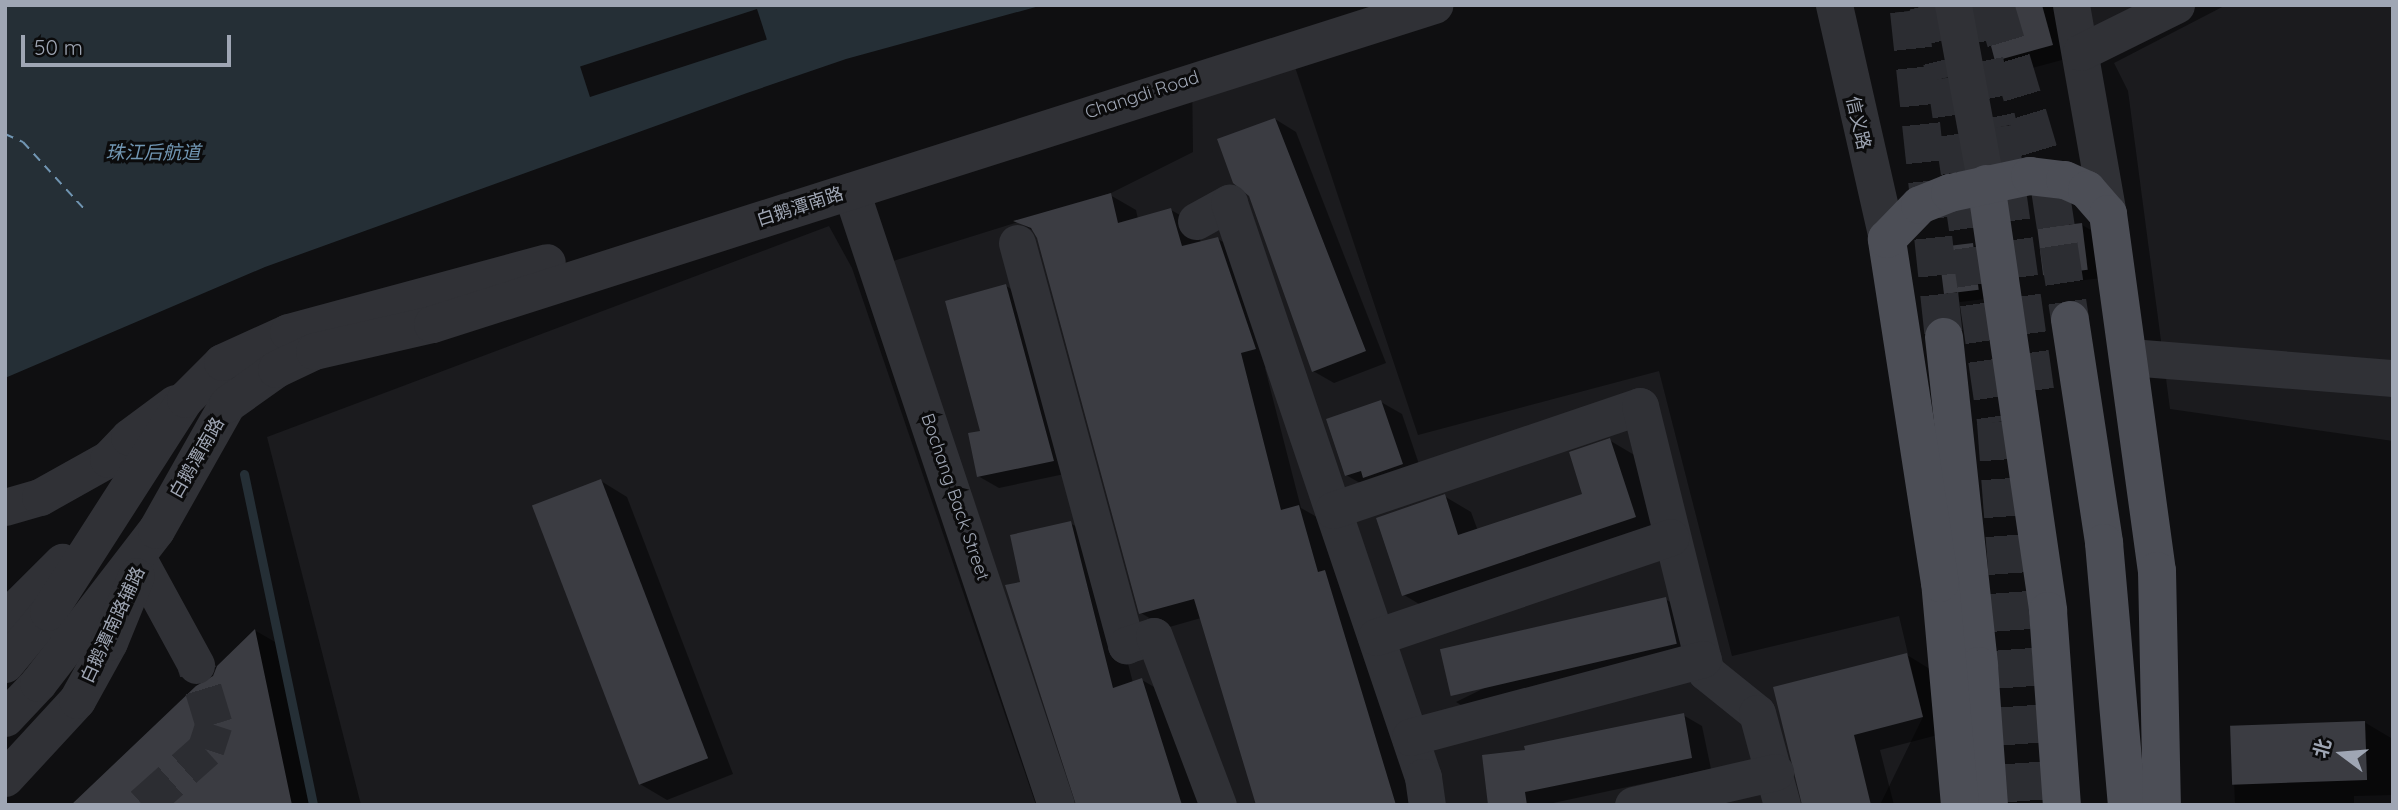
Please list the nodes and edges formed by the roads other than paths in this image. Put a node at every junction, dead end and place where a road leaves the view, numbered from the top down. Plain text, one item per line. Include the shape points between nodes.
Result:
1 (1434, 5) edge
2 (1834, 5) edge
3 (1953, 5) edge
4 (2071, 5) edge
5 (2176, 5) edge
6 (2081, 52) junction
7 (1986, 184) junction
8 (851, 191) junction
9 (2108, 214) junction
10 (1196, 221) dead end
11 (1887, 239) junction
12 (1017, 243) dead end
13 (2070, 320) tunnel mouth
14 (1944, 337) tunnel mouth
15 (2130, 356) junction
16 (2390, 378) dead end
17 (194, 390) junction
18 (5, 507) edge
19 (117, 507) junction
20 (1333, 510) junction
21 (156, 530) junction
22 (1671, 537) junction
23 (141, 564) junction
24 (5, 619) edge
25 (1376, 637) junction
26 (1703, 659) junction
27 (5, 664) edge
28 (196, 665) tunnel mouth
29 (5, 718) edge
30 (1410, 737) junction
31 (5, 778) edge
32 (1779, 789) edge
33 (1056, 805) edge
34 (1218, 805) edge
35 (1427, 805) edge
36 (1633, 805) edge
37 (1960, 805) edge
38 (1989, 805) edge
39 (2062, 805) edge
40 (2127, 805) edge
41 (2162, 805) edge

1 - 8 street, Changdi Road
2 - 11 street, 信义路
3 - 7 street
4 - 6 street
5 - 6 street
6 - 9 street
7 - 9 main road via 2030,176 2064,180 2087,190
7 - 11 main road via 1920,205
7 - 39 main road via 2048,611
8 - 17 street, 白鹅潭南路 via 694,221 288,332 222,362
8 - 21 street, 白鹅潭南路 via 432,324 314,351 276,369 227,404
8 - 33 street, Bochang Back Street
9 - 15 main road
10 - 20 street via 1229,203
11 - 37 main road via 1940,583
12 - 34 street via 1126,645 1154,636
13 - 40 main road via 2104,543
14 - 38 main road
15 - 16 street
15 - 41 main road via 2157,571
17 - 18 street via 129,437 108,460 40,497
17 - 19 street, 白鹅潭南路
19 - 24 street
19 - 27 street, 白鹅潭南路 via 48,612
20 - 22 street via 1640,406
20 - 25 street
21 - 23 street, 白鹅潭南路辅路
21 - 29 street, 白鹅潭南路 via 38,683
22 - 25 street
22 - 26 street
23 - 28 street
23 - 31 street, 白鹅潭南路辅路 via 109,642 77,700
25 - 30 street
26 - 30 street
26 - 32 street via 1706,672 1757,713
30 - 35 street
32 - 36 street

